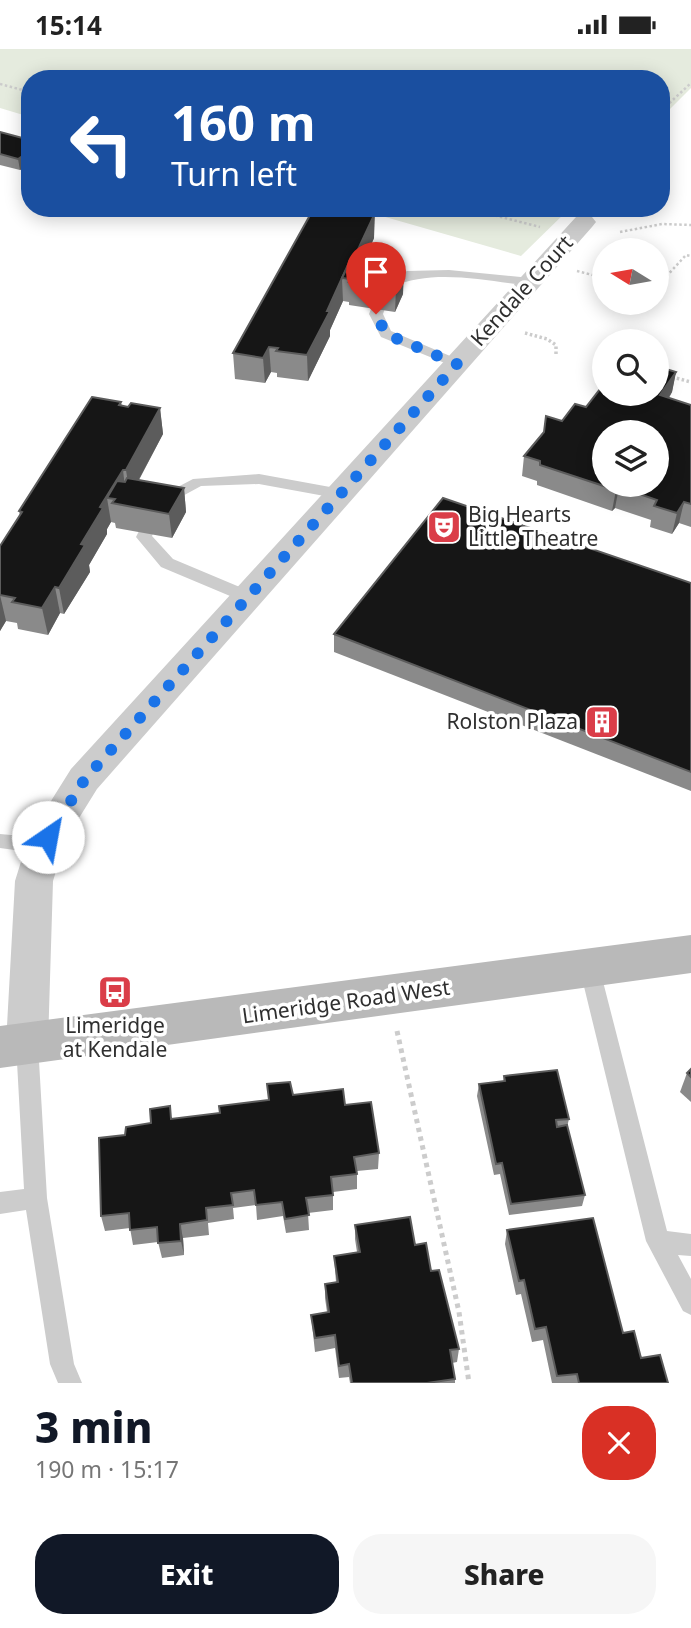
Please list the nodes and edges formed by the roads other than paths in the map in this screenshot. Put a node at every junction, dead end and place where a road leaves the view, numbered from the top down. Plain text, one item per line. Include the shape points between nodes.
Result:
1 (584, 222) dead end
2 (531, 282) junction
3 (457, 364) junction
4 (341, 494) junction
5 (248, 597) junction
6 (0, 841) edge
7 (44, 846) junction
8 (691, 954) edge
9 (589, 966) junction
10 (13, 1046) edge
11 (36, 1198) junction
12 (0, 1203) edge
13 (658, 1241) junction
14 (691, 1245) edge
15 (691, 1303) edge
16 (71, 1383) edge

1 - 2 street, Kendale Court
2 - 3 street, Kendale Court
2 - 3 lane via 449,274 407,275 386,285 376,314 386,334
3 - 4 street, Kendale Court
4 - 5 street, Kendale Court
4 - 5 lane via 260,479 198,482 160,502 144,537 167,563
5 - 7 street, Kendale Court via 85,779
6 - 7 lane
7 - 10 street, Kendale Court via 34,881
8 - 9 street, Limeridge Road West
9 - 10 street, Limeridge Road West
9 - 13 lane
10 - 11 lane
11 - 12 lane
11 - 16 lane via 62,1364
13 - 14 lane
13 - 15 lane

